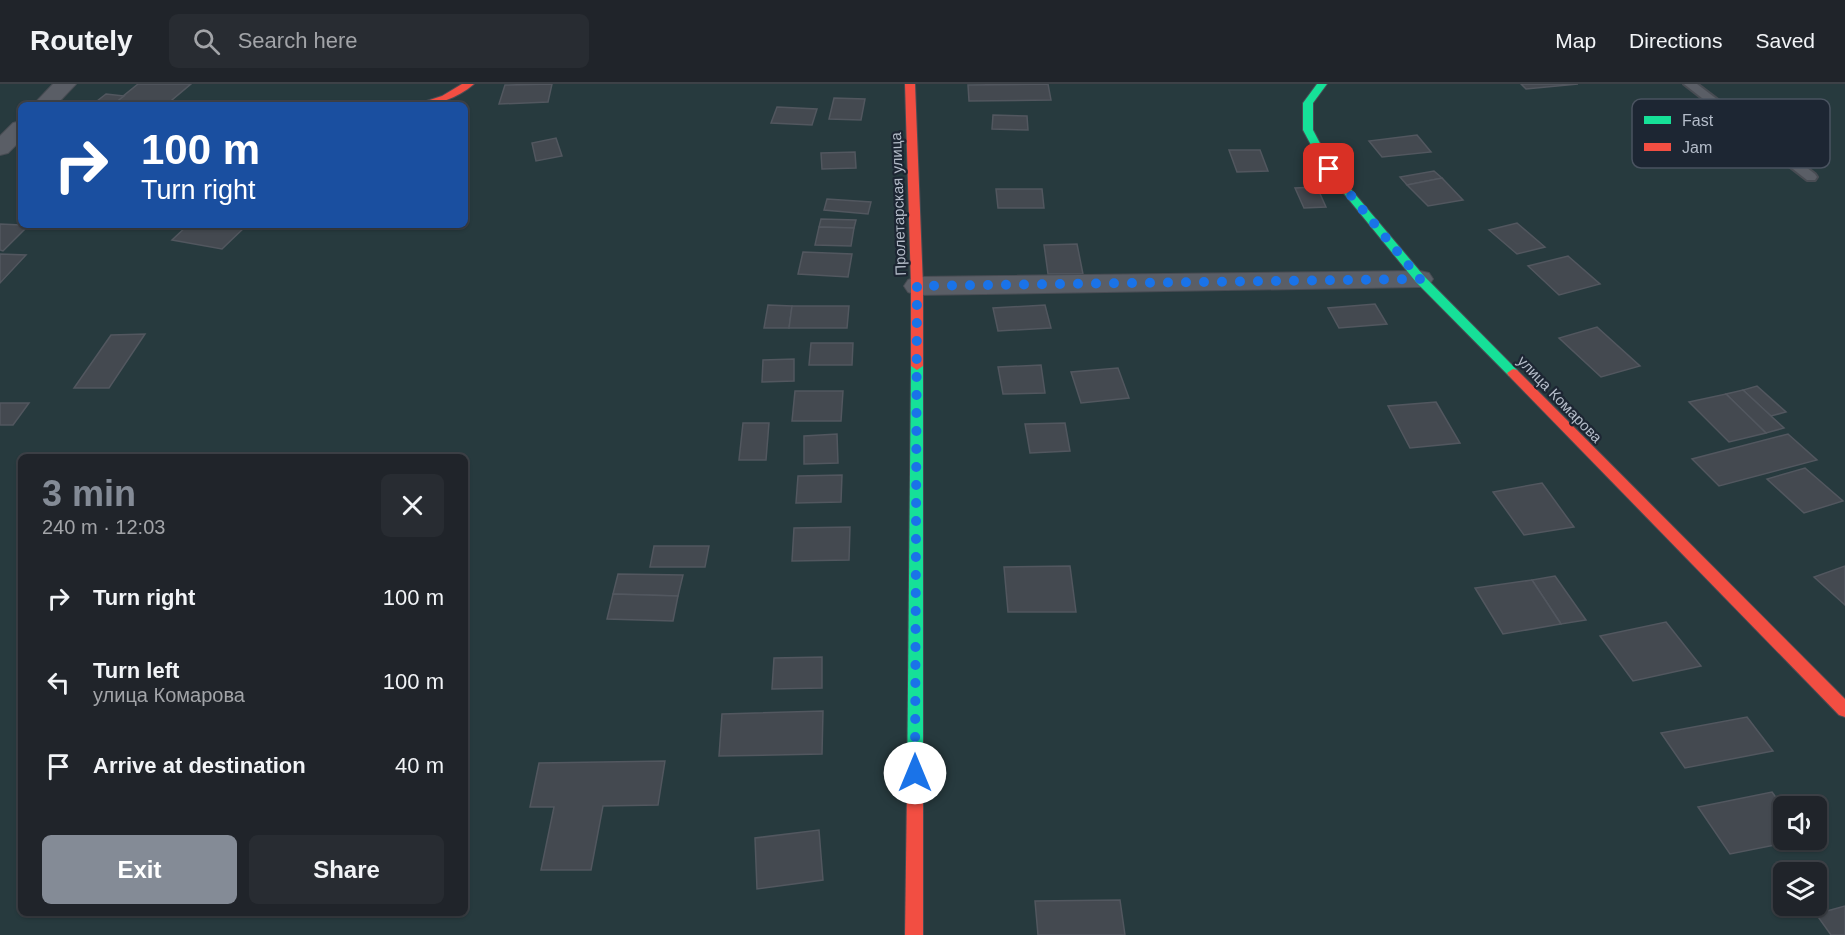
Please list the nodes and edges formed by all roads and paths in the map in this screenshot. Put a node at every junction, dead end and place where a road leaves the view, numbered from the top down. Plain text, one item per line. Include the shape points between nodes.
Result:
1 (65, 84) edge
2 (469, 84) edge
3 (910, 84) edge
4 (1322, 84) edge
5 (1690, 84) edge
6 (1710, 99) edge
7 (47, 102) edge
8 (432, 102) edge
9 (18, 131) edge
10 (0, 148) edge
11 (1799, 168) edge
12 (1811, 177) dead end
13 (1420, 279) junction
14 (917, 286) junction
15 (1845, 710) edge
16 (914, 935) edge

1 - 7 street
2 - 8 street via 458,94
3 - 14 street, Пролетарская улица
4 - 13 street, улица Комарова via 1308,103 1308,130 1329,169
5 - 6 lane
9 - 10 street
11 - 12 lane
13 - 14 street
13 - 15 street, улица Комарова
14 - 16 street, Пролетарская улица

